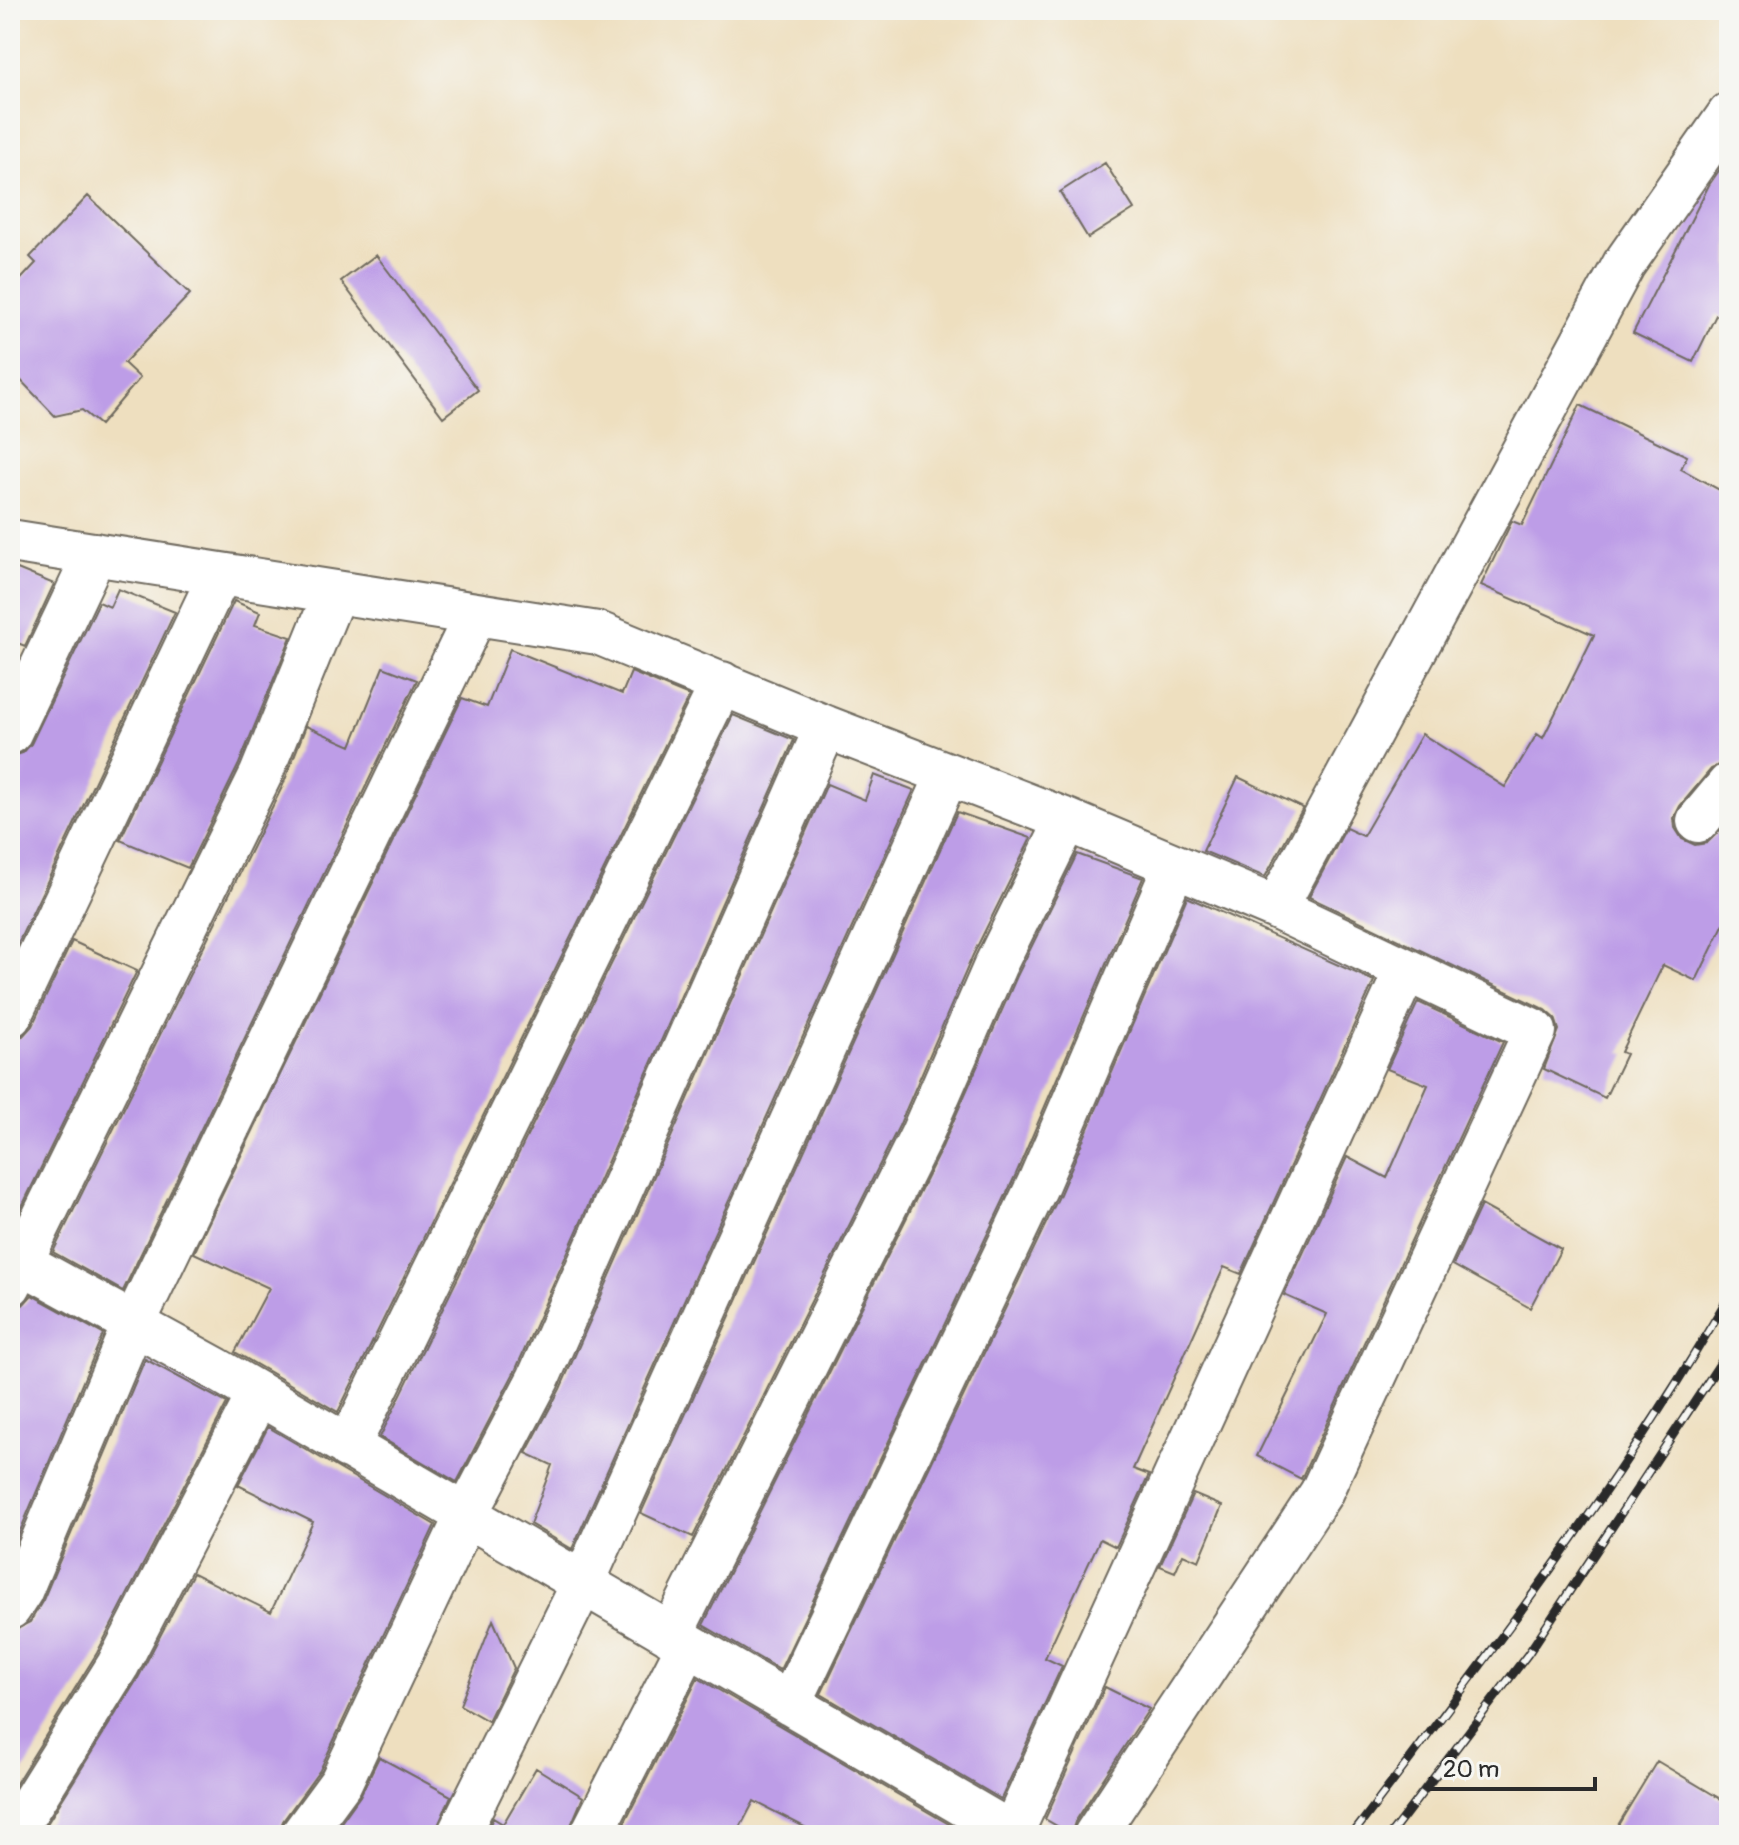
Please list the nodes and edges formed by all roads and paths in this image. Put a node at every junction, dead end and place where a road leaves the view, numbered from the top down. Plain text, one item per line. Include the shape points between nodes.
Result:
1 (1729, 114) edge
2 (10, 541) edge
3 (95, 554) junction
4 (220, 574) junction
5 (335, 592) junction
6 (476, 614) junction
7 (722, 683) junction
8 (826, 727) junction
9 (10, 733) edge
10 (947, 776) junction
11 (1729, 784) edge
12 (1067, 820) junction
13 (1698, 821) dead end
14 (1174, 867) junction
15 (1276, 908) junction
16 (1405, 972) junction
17 (10, 1016) edge
18 (13, 1268) edge
19 (133, 1325) junction
20 (258, 1395) junction
21 (348, 1447) junction
22 (466, 1516) junction
23 (583, 1583) junction
24 (10, 1608) edge
25 (679, 1640) junction
26 (790, 1704) junction
27 (1013, 1834) edge
28 (12, 1835) edge
29 (302, 1835) edge
30 (458, 1835) edge
31 (591, 1835) edge
32 (1095, 1835) edge

1 - 15 street via 1624,264
2 - 3 street
3 - 4 street
3 - 9 street
4 - 5 street
4 - 17 street
5 - 6 street
5 - 18 street via 261,774
6 - 7 street via 598,633
6 - 19 street
7 - 8 street
7 - 21 street
8 - 10 street
8 - 22 street via 580,1289
10 - 12 street
10 - 23 street
11 - 13 street
12 - 14 street
12 - 25 street
14 - 15 street
14 - 26 street via 1038,1184
15 - 16 street
16 - 27 street
16 - 32 street via 1535,1031 1321,1493
18 - 19 street
19 - 20 street
19 - 24 street
20 - 21 street
20 - 28 street via 118,1665
21 - 22 street
22 - 23 street
22 - 29 street via 341,1782
23 - 25 street
23 - 30 street
25 - 26 street
25 - 31 street
26 - 27 street

